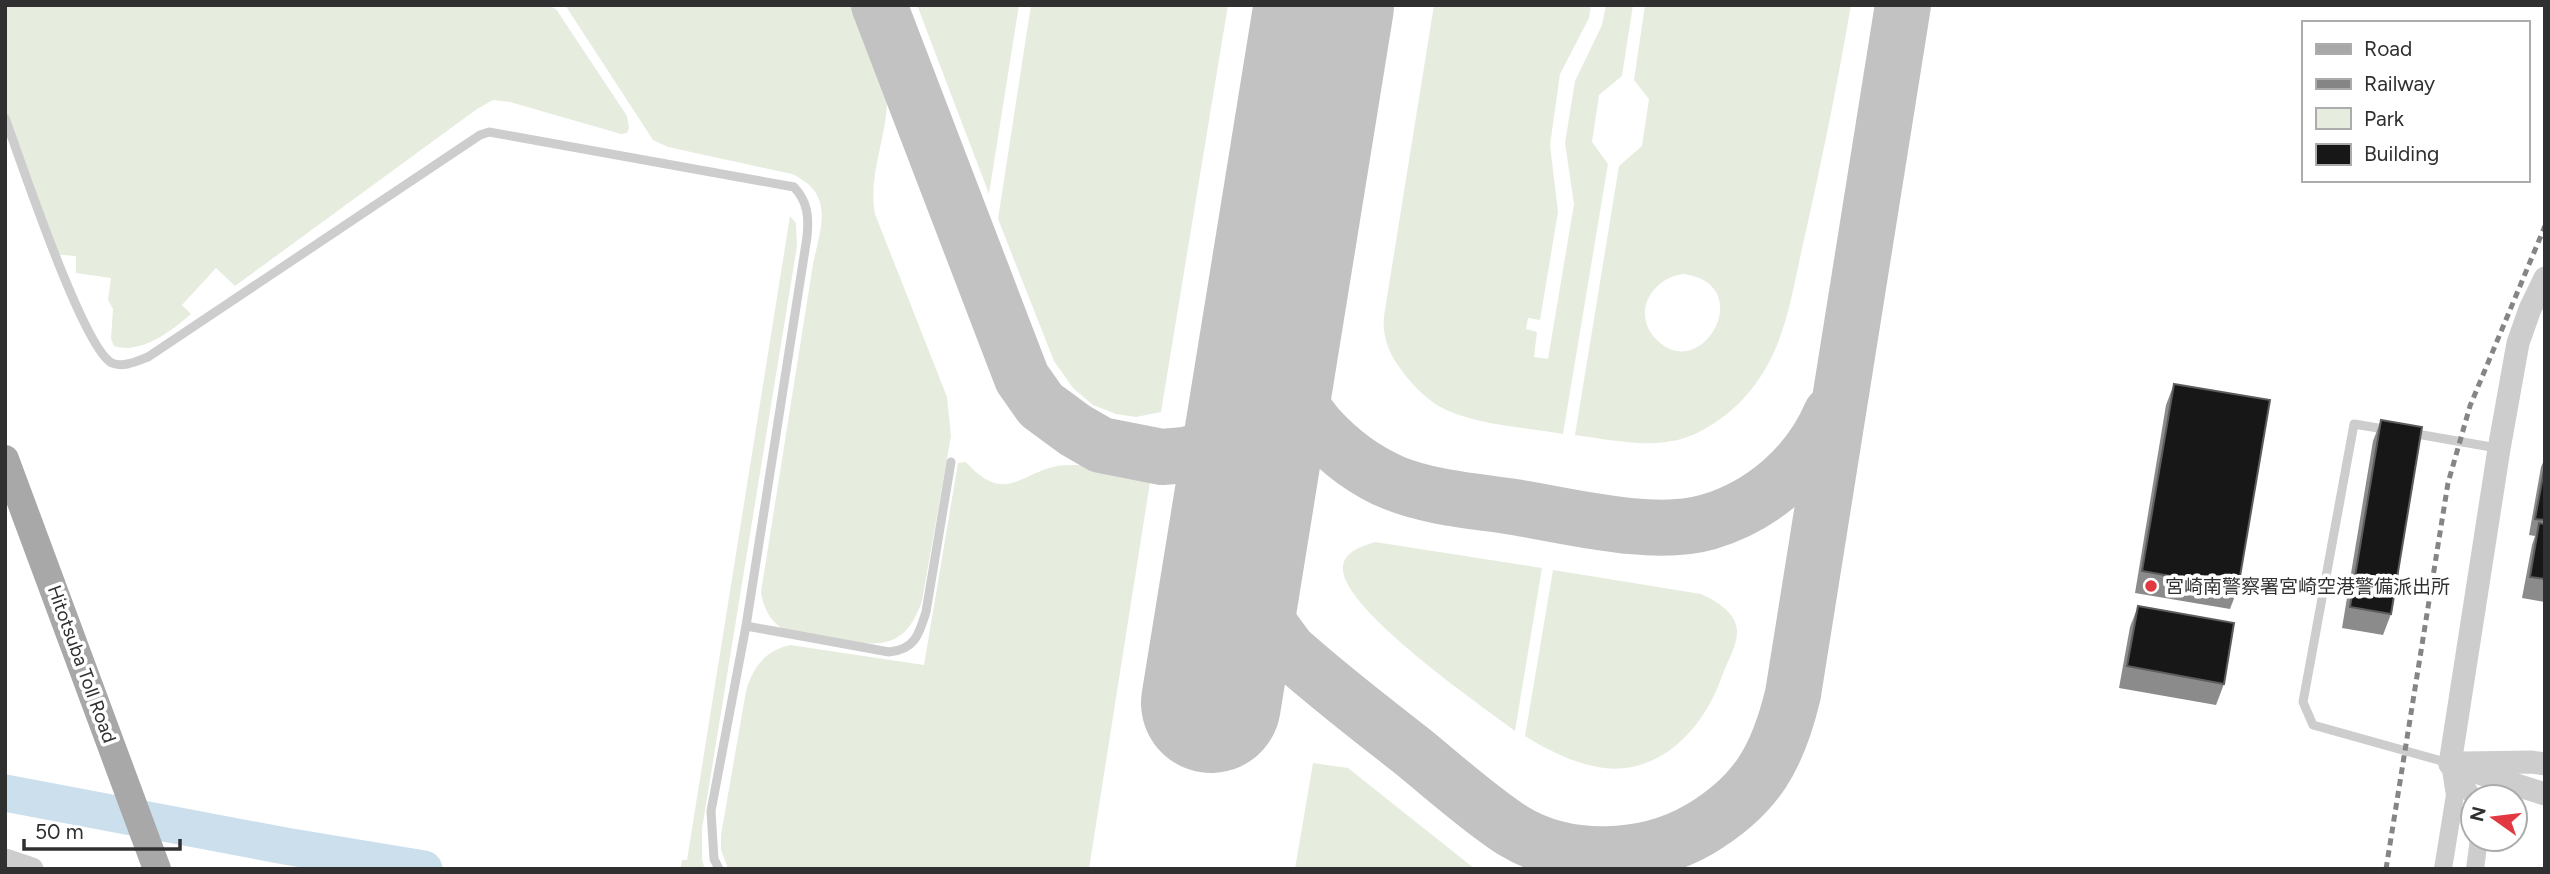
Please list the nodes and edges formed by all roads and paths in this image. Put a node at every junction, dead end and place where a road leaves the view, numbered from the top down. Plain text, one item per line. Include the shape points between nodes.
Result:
1 (5, 118) edge
2 (2545, 278) edge
3 (2499, 449) junction
4 (5, 459) edge
5 (951, 462) dead end
6 (746, 626) junction
7 (2450, 764) junction
8 (2545, 764) edge
9 (2463, 783) edge
10 (2545, 794) edge
11 (5, 860) edge
12 (32, 869) edge
13 (157, 869) edge
14 (719, 869) edge
15 (2443, 869) edge

1 - 6 lane via 67,285 96,346 115,365 148,357 489,132 794,187 804,198 809,217 807,237
2 - 3 street via 2518,343
3 - 7 street
3 - 7 lane via 2354,424 2302,702 2313,724
4 - 13 main road, Hitotsuba Toll Road
5 - 6 lane via 926,612 911,644 889,652
6 - 14 lane via 711,811 713,859
7 - 8 street
7 - 9 street
7 - 10 street
7 - 15 street via 2455,795
11 - 12 street

